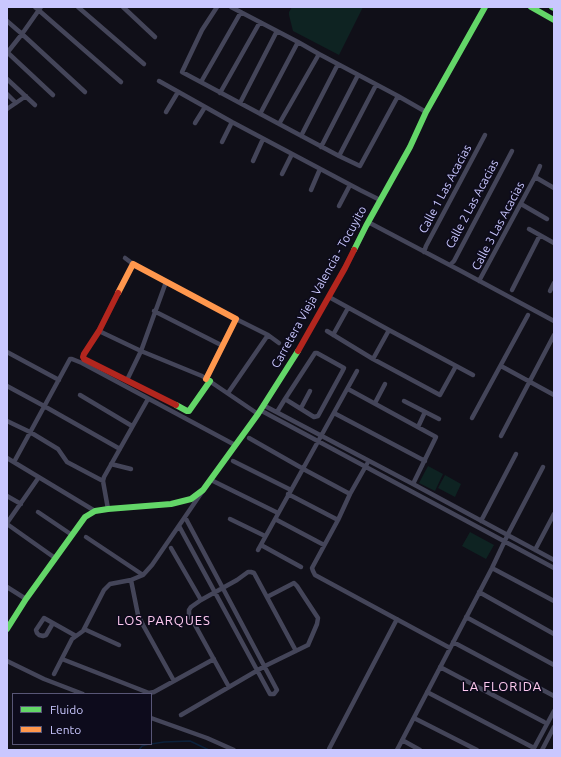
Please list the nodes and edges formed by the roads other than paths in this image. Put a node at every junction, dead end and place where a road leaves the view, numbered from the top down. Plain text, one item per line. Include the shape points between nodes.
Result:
1 (78, 7) edge
2 (123, 7) edge
3 (217, 7) edge
4 (231, 7) edge
5 (485, 7) edge
6 (531, 7) edge
7 (39, 8) edge
8 (241, 12) junction
9 (554, 20) edge
10 (7, 21) edge
11 (260, 22) junction
12 (277, 31) junction
13 (22, 34) junction
14 (155, 37) dead end
15 (298, 42) junction
16 (7, 53) edge
17 (319, 54) junction
18 (144, 64) dead end
19 (338, 64) junction
20 (358, 75) junction
21 (7, 80) edge
22 (159, 81) dead end
23 (121, 82) dead end
24 (201, 82) junction
25 (376, 85) junction
26 (85, 92) dead end
27 (178, 92) junction
28 (220, 93) junction
29 (7, 94) edge
30 (53, 95) dead end
31 (26, 96) junction
32 (398, 96) junction
33 (16, 103) junction
34 (240, 103) junction
35 (35, 105) dead end
36 (205, 107) junction
37 (7, 109) edge
38 (166, 112) dead end
39 (426, 112) junction
40 (260, 114) junction
41 (232, 122) junction
42 (195, 123) dead end
43 (279, 124) junction
44 (301, 136) junction
45 (485, 136) dead end
46 (262, 139) junction
47 (222, 142) dead end
48 (321, 147) junction
49 (512, 151) dead end
50 (292, 154) junction
51 (339, 156) junction
52 (253, 161) dead end
53 (540, 166) dead end
54 (320, 169) junction
55 (282, 174) dead end
56 (535, 178) junction
57 (350, 185) junction
58 (554, 188) edge
59 (311, 190) dead end
60 (380, 200) junction
61 (520, 204) junction
62 (339, 206) dead end
63 (547, 219) dead end
64 (368, 222) junction
65 (528, 229) dead end
66 (540, 235) junction
67 (554, 243) edge
68 (424, 252) junction
69 (125, 258) dead end
70 (133, 264) junction
71 (450, 265) junction
72 (479, 281) junction
73 (166, 282) junction
74 (554, 283) edge
75 (512, 290) dead end
76 (550, 291) dead end
77 (329, 297) junction
78 (348, 308) junction
79 (154, 311) junction
80 (528, 315) dead end
81 (236, 319) junction
82 (554, 321) edge
83 (389, 330) junction
84 (99, 331) junction
85 (327, 331) dead end
86 (333, 335) junction
87 (554, 335) edge
88 (268, 336) junction
89 (279, 342) dead end
90 (223, 346) junction
91 (141, 351) junction
92 (7, 352) edge
93 (373, 359) junction
94 (456, 366) junction
95 (500, 366) junction
96 (357, 371) dead end
97 (474, 374) dead end
98 (58, 380) junction
99 (127, 380) junction
100 (208, 380) junction
101 (529, 382) junction
102 (385, 384) dead end
103 (7, 386) edge
104 (348, 389) junction
105 (310, 391) dead end
106 (228, 393) junction
107 (80, 395) dead end
108 (554, 395) edge
109 (148, 399) junction
110 (285, 399) junction
111 (404, 401) dead end
112 (375, 403) junction
113 (44, 406) junction
114 (301, 408) junction
115 (260, 410) junction
116 (277, 412) junction
117 (425, 412) junction
118 (334, 413) junction
119 (472, 418) dead end
120 (439, 419) dead end
121 (7, 421) edge
122 (132, 426) junction
123 (418, 427) junction
124 (30, 432) junction
125 (321, 436) junction
126 (501, 436) dead end
127 (248, 438) dead end
128 (318, 441) junction
129 (235, 445) junction
130 (120, 449) junction
131 (516, 454) dead end
132 (7, 458) edge
133 (233, 461) dead end
134 (369, 461) junction
135 (425, 461) junction
136 (14, 462) junction
137 (111, 464) junction
138 (366, 467) junction
139 (543, 467) dead end
140 (302, 468) junction
141 (130, 469) dead end
142 (39, 477) junction
143 (211, 480) junction
144 (103, 481) junction
145 (413, 484) junction
146 (203, 490) junction
147 (289, 492) junction
148 (350, 494) junction
149 (7, 496) edge
150 (21, 504) junction
151 (108, 509) junction
152 (95, 511) junction
153 (38, 512) dead end
154 (278, 513) junction
155 (554, 514) edge
156 (185, 517) junction
157 (230, 519) dead end
158 (274, 519) junction
159 (338, 520) junction
160 (481, 521) junction
161 (7, 523) edge
162 (179, 526) junction
163 (72, 535) junction
164 (508, 535) junction
165 (265, 536) junction
166 (86, 537) dead end
167 (505, 541) junction
168 (261, 545) junction
169 (324, 545) junction
170 (171, 548) dead end
171 (258, 550) dead end
172 (535, 550) junction
173 (55, 558) junction
174 (554, 560) edge
175 (301, 568) dead end
176 (492, 568) junction
177 (554, 568) edge
178 (143, 575) junction
179 (131, 580) junction
180 (7, 587) edge
181 (223, 588) junction
182 (480, 592) junction
183 (215, 593) junction
184 (267, 597) junction
185 (26, 599) junction
186 (201, 600) junction
187 (554, 601) edge
188 (466, 617) junction
189 (396, 619) junction
190 (53, 623) dead end
191 (7, 629) edge
192 (84, 629) junction
193 (554, 634) edge
194 (76, 636) junction
195 (453, 642) junction
196 (119, 645) dead end
197 (450, 648) junction
198 (296, 651) junction
199 (62, 659) junction
200 (214, 659) junction
201 (7, 660) edge
202 (554, 665) edge
203 (265, 666) junction
204 (440, 667) junction
205 (257, 671) junction
206 (54, 674) dead end
207 (174, 681) junction
208 (229, 687) junction
209 (427, 692) junction
210 (82, 693) edge
211 (554, 696) edge
212 (554, 711) edge
213 (181, 715) dead end
214 (152, 718) edge
215 (414, 718) junction
216 (544, 722) dead end
217 (554, 727) edge
218 (402, 740) junction
219 (329, 749) dead end
220 (534, 749) edge
221 (234, 750) edge
222 (397, 750) edge
223 (420, 750) edge
224 (477, 750) edge
225 (542, 750) edge

1 - 18 street
2 - 14 street
3 - 24 street via 202,30 182,72
4 - 8 street
5 - 39 street, Carretera Vieja Valencia - Tocuyito
6 - 9 street
7 - 13 street
7 - 23 street
8 - 11 street
8 - 24 street
10 - 13 street
11 - 12 street
11 - 28 street
12 - 15 street
12 - 34 street
13 - 16 street
13 - 26 street
15 - 17 street
15 - 40 street
16 - 30 street
17 - 19 street
17 - 43 street
19 - 20 street
19 - 44 street
20 - 25 street
20 - 48 street
21 - 31 street
22 - 27 street
24 - 28 street
25 - 32 street
25 - 51 street
27 - 36 street
27 - 38 street
28 - 34 street
29 - 33 street
31 - 33 street
31 - 35 street
32 - 39 street
32 - 51 street via 360,166
33 - 37 street
34 - 40 street
36 - 41 street
36 - 42 street
39 - 60 street, Carretera Vieja Valencia - Tocuyito via 410,147
40 - 43 street
41 - 46 street
41 - 47 street
43 - 44 street
44 - 48 street
45 - 68 street, Calle 1 Las Acacias
46 - 50 street
46 - 52 street
48 - 51 street
49 - 71 street, Calle 2 Las Acacias
50 - 54 street
50 - 55 street
53 - 56 street
54 - 57 street
54 - 59 street
56 - 58 street, Calle 3 Las Acacias
56 - 61 street, Calle 3 Las Acacias
57 - 60 street
57 - 62 street
60 - 64 street, Carretera Vieja Valencia - Tocuyito
61 - 63 street
61 - 72 street, Calle 3 Las Acacias
64 - 68 street
64 - 77 street, Carretera Vieja Valencia - Tocuyito
65 - 66 street
66 - 67 street
66 - 75 street
68 - 71 street
69 - 70 street
70 - 73 street
70 - 84 street
71 - 72 street
72 - 82 street
73 - 79 street
73 - 81 street
74 - 76 street
77 - 78 street
77 - 115 street, Carretera Vieja Valencia - Tocuyito
78 - 83 street
78 - 86 street
79 - 90 street
79 - 91 street
80 - 95 street
81 - 88 street
81 - 90 street
83 - 93 street
83 - 94 street
84 - 91 street
84 - 99 street via 84,354 84,359
85 - 86 street
86 - 93 street
87 - 101 street
88 - 89 street
88 - 106 street
90 - 100 street
91 - 99 street
91 - 100 street
92 - 98 street
93 - 94 street via 440,395
94 - 97 street
95 - 101 street
95 - 119 street
96 - 104 street
98 - 109 street via 70,359 74,359
98 - 113 street
99 - 100 street via 189,411
100 - 106 street
101 - 108 street
101 - 126 street
102 - 112 street
103 - 113 street
104 - 112 street
104 - 118 street
105 - 114 street
106 - 115 street
107 - 122 street
109 - 122 street
109 - 129 street
110 - 114 street
110 - 114 street via 316,353 344,368 318,416 314,417
110 - 116 street
111 - 117 street
112 - 123 street
113 - 124 street
113 - 130 street
115 - 116 street
115 - 128 street
115 - 129 street, Carretera Vieja Valencia - Tocuyito
116 - 125 street
117 - 120 street
117 - 123 street
118 - 125 street
118 - 135 street
121 - 124 street
122 - 130 street
123 - 135 street via 436,437
124 - 136 street
124 - 144 street via 58,449 67,462
125 - 128 street
125 - 134 street
127 - 140 street
128 - 138 street
128 - 140 street
129 - 143 street, Carretera Vieja Valencia - Tocuyito
130 - 137 street
131 - 160 street
132 - 136 street
133 - 147 street
134 - 138 street
134 - 145 street
135 - 145 street
136 - 142 street
137 - 141 street
137 - 144 street
138 - 148 street
138 - 167 street
139 - 164 street
140 - 147 street
140 - 148 street
142 - 150 street
142 - 152 street
143 - 146 street, Carretera Vieja Valencia - Tocuyito
143 - 154 street
144 - 151 street
145 - 160 street
146 - 151 street, Carretera Vieja Valencia - Tocuyito via 191,499 172,504
146 - 156 street
147 - 154 street
147 - 159 street
148 - 159 street
149 - 150 street
150 - 161 street
151 - 152 street, Carretera Vieja Valencia - Tocuyito
152 - 163 street via 85,517
153 - 163 street
154 - 158 street
155 - 172 street
156 - 162 street
156 - 181 street
157 - 165 street
158 - 165 street
158 - 169 street
159 - 169 street
160 - 164 street
161 - 173 street
162 - 178 street
162 - 183 street
163 - 173 street
164 - 167 street
164 - 172 street
165 - 168 street
166 - 178 street
167 - 176 street
167 - 177 street
168 - 171 street
168 - 175 street
169 - 189 street via 312,568 314,575
170 - 186 street
172 - 174 street
173 - 185 street
176 - 182 street
176 - 187 street
178 - 179 street
179 - 192 street via 110,584 104,590
179 - 207 street via 138,615
180 - 185 street
181 - 183 street
181 - 184 street via 251,572
181 - 203 street
182 - 188 street
182 - 193 street
183 - 186 street
183 - 205 street
184 - 198 street
184 - 198 street via 294,583 318,618 308,645
185 - 191 street
186 - 200 street via 191,607 189,614
188 - 195 street
188 - 202 street
189 - 197 street
189 - 219 street
190 - 194 street
192 - 194 street
192 - 196 street
194 - 199 street
195 - 197 street
195 - 211 street
197 - 204 street
198 - 203 street
199 - 206 street
199 - 207 street via 149,693
200 - 207 street
200 - 208 street
201 - 210 street
203 - 205 street
203 - 205 street via 277,690 274,694 270,694
204 - 209 street
204 - 216 street
205 - 208 street
208 - 213 street
209 - 215 street
209 - 220 street
212 - 220 street
214 - 221 street
215 - 218 street
215 - 224 street
217 - 225 street
218 - 222 street
218 - 223 street

